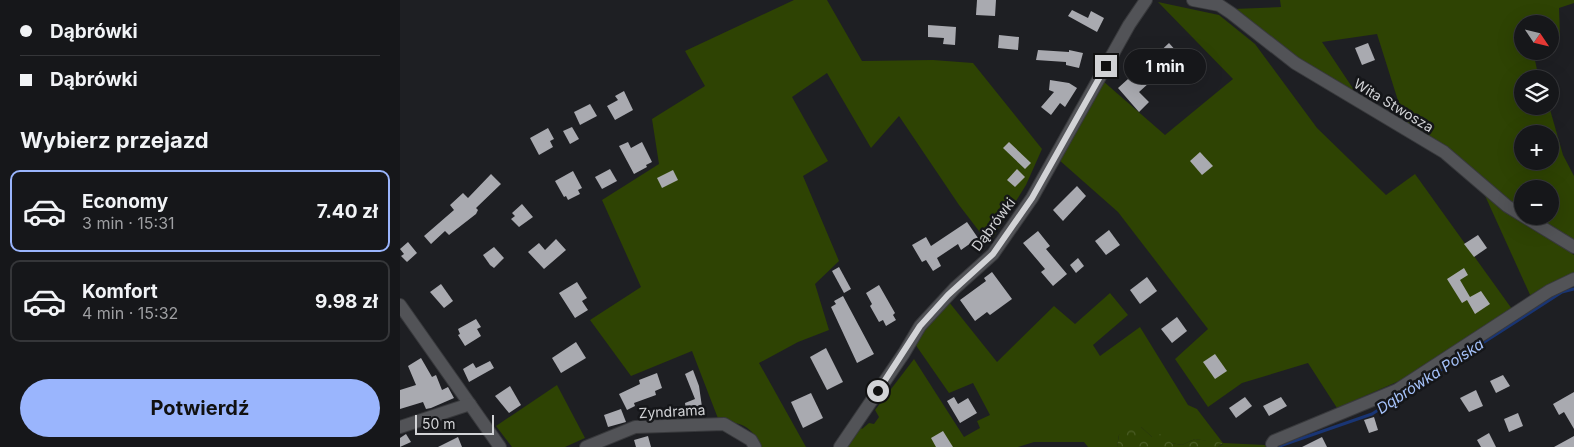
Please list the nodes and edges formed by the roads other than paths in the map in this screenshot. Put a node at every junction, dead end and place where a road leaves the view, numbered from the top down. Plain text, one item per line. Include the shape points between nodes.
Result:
1 (1146, 0) edge
2 (1193, 0) edge
3 (1574, 247) edge
4 (1574, 278) edge
5 (400, 305) edge
6 (470, 404) junction
7 (400, 428) edge
8 (1272, 444) dead end
9 (500, 447) edge
10 (586, 447) edge
11 (755, 447) edge
12 (840, 447) edge

1 - 12 street, Dąbrówki via 1032,198 993,254 920,326
2 - 3 street, Wita Stwosza via 1219,5 1231,12 1295,63 1444,152 1507,206
4 - 8 street via 1548,291 1397,390
5 - 6 street
6 - 7 street
6 - 9 street
10 - 11 street, Zyndrama via 635,428 724,424 751,440

